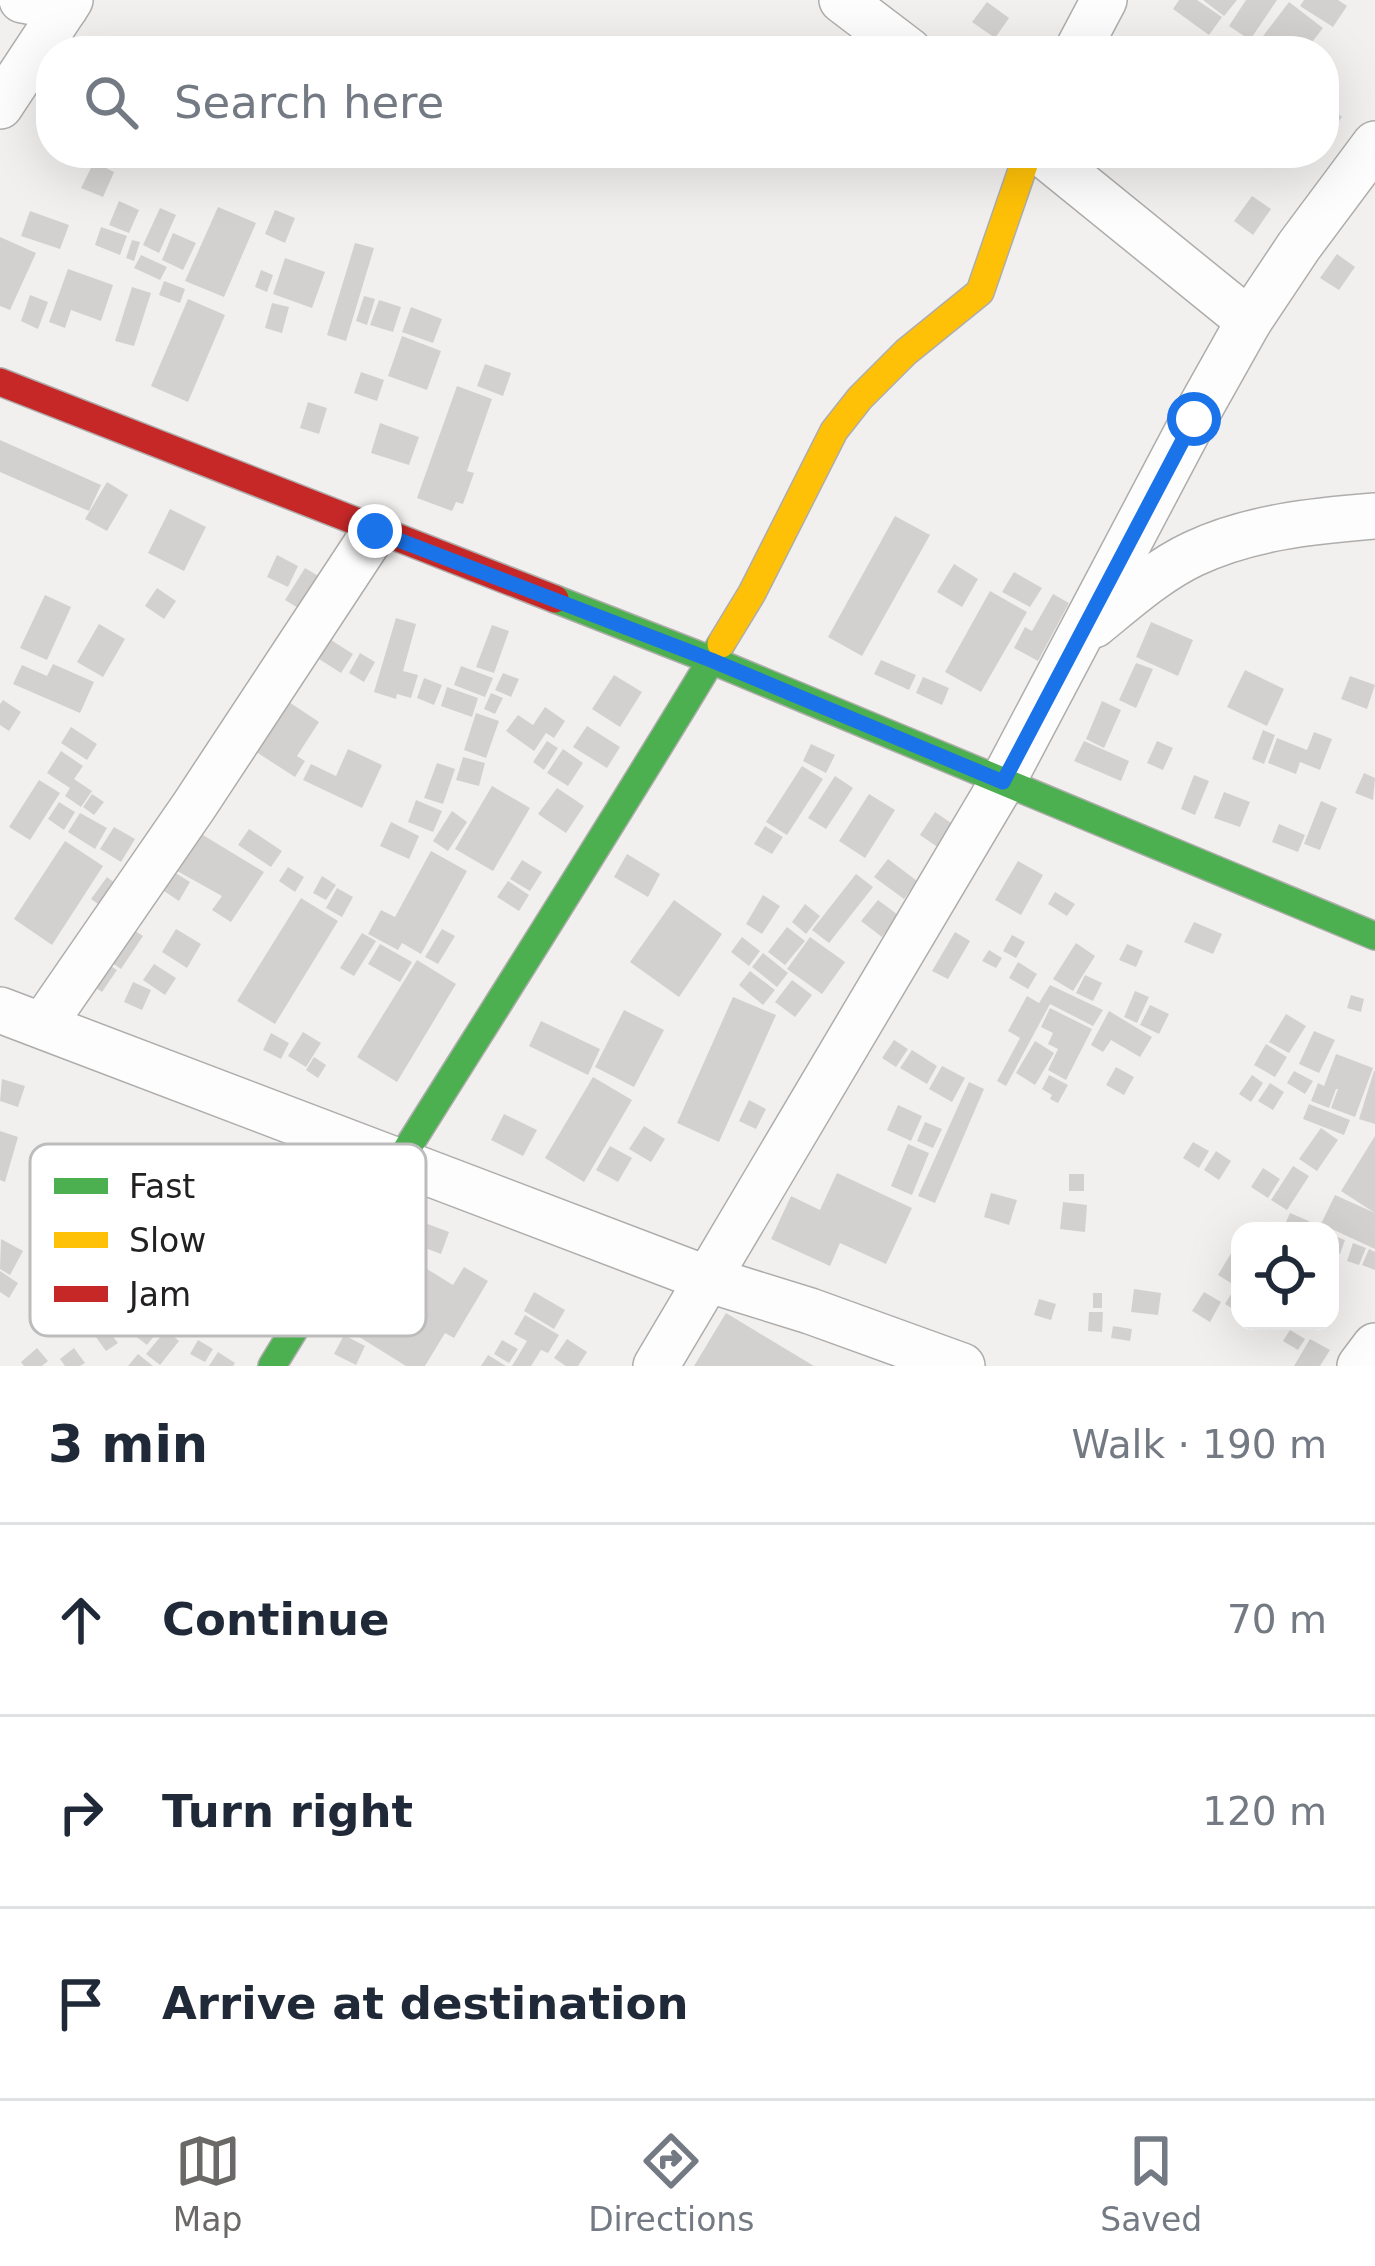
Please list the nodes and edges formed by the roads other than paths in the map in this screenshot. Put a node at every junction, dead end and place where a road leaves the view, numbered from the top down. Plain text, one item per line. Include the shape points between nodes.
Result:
1 (842, 0) edge
2 (1104, 0) edge
3 (52, 3) edge
4 (889, 36) edge
5 (1085, 36) edge
6 (0, 106) edge
7 (1375, 144) edge
8 (1023, 168) edge
9 (1060, 168) edge
10 (1249, 321) junction
11 (0, 382) edge
12 (1375, 516) edge
13 (375, 531) junction
14 (1082, 634) junction
15 (711, 660) junction
16 (1003, 782) junction
17 (1375, 936) edge
18 (0, 1010) edge
19 (43, 1024) junction
20 (356, 1144) edge
21 (408, 1144) edge
22 (426, 1171) edge
23 (710, 1280) junction
24 (290, 1336) edge
25 (1375, 1346) edge
26 (272, 1366) edge
27 (656, 1366) edge
28 (962, 1366) edge
29 (1360, 1366) edge

1 - 4 street
2 - 5 street
3 - 6 street
7 - 10 street
8 - 15 street via 980,292 906,352 834,431
9 - 10 street
10 - 14 street
11 - 13 street
12 - 14 street via 1270,527 1193,554
13 - 15 street
13 - 19 street
14 - 16 street
15 - 16 street
15 - 21 street
16 - 17 street
16 - 23 street
18 - 19 street
19 - 20 street
22 - 23 street
23 - 27 street
23 - 28 street
24 - 26 street
25 - 29 street

